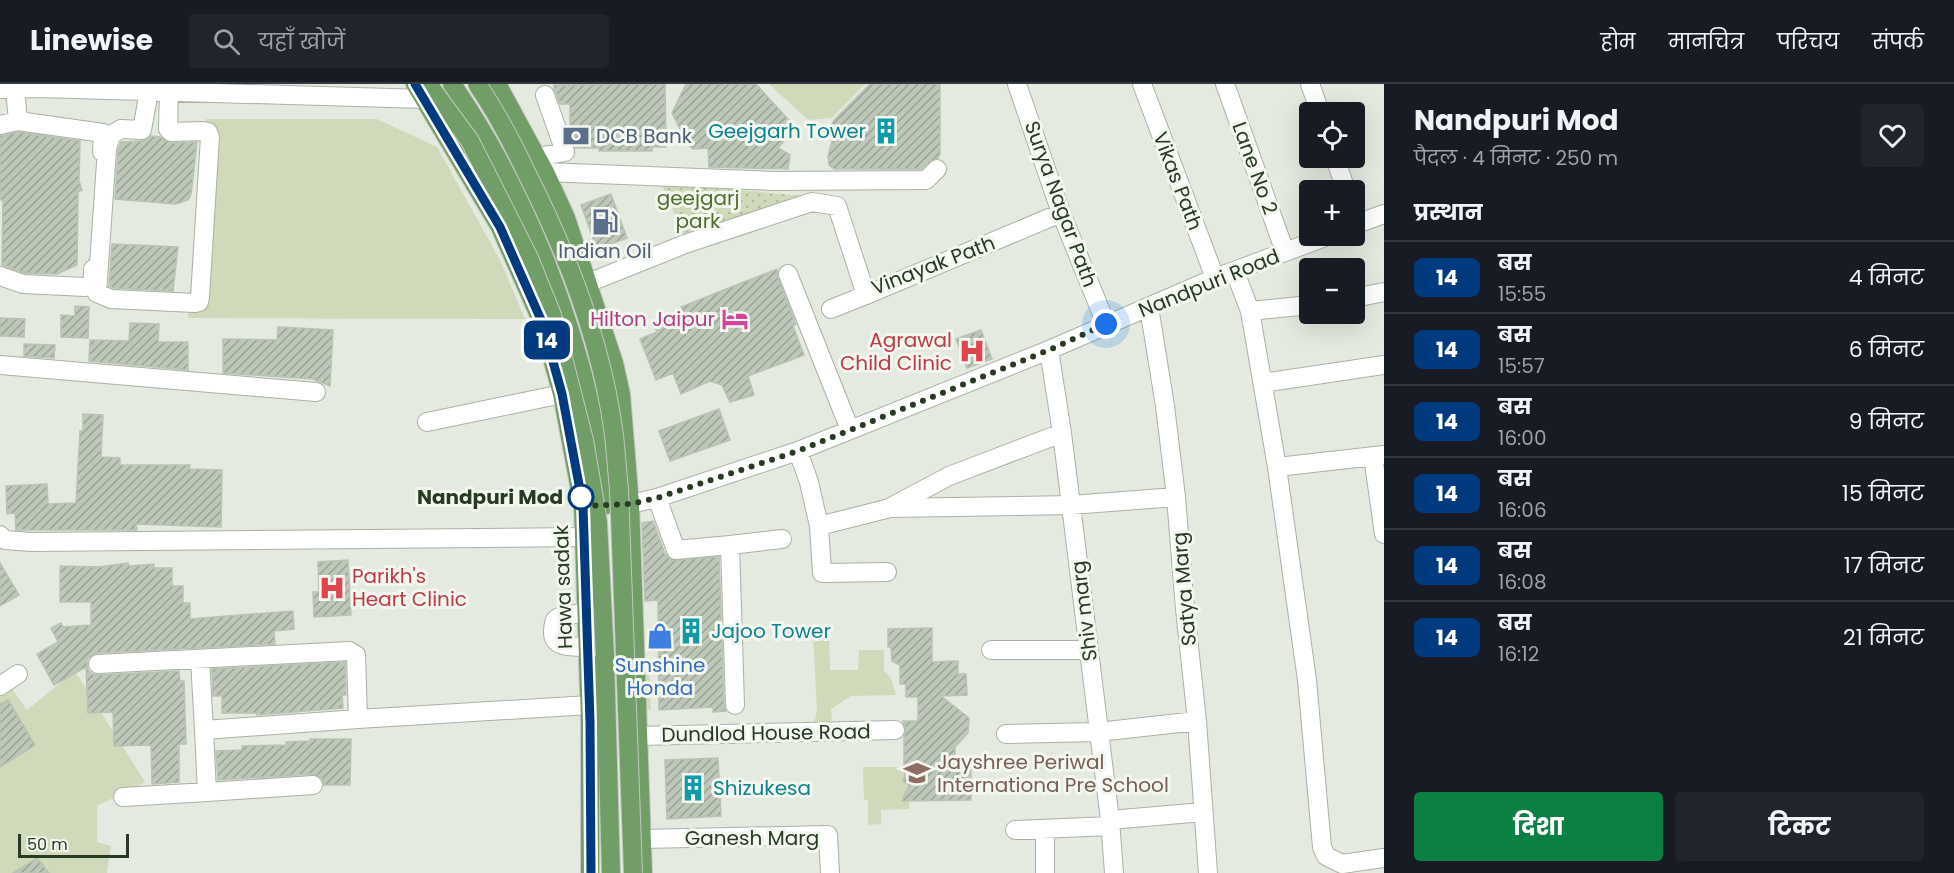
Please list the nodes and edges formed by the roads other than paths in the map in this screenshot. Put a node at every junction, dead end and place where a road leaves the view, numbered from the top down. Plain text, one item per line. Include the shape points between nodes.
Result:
1 (452, 84) edge
2 (477, 84) edge
3 (497, 84) edge
4 (1017, 84) edge
5 (1142, 84) edge
6 (1225, 84) edge
7 (1310, 84) edge
8 (43, 86) edge
9 (8, 89) edge
10 (423, 89) edge
11 (149, 91) junction
12 (170, 92) junction
13 (545, 95) dead end
14 (1316, 102) edge
15 (18, 121) junction
16 (0, 125) edge
17 (541, 164) junction
18 (937, 169) dead end
19 (1062, 213) junction
20 (1384, 214) edge
21 (1365, 219) edge
22 (1301, 246) edge
23 (1285, 252) junction
24 (1235, 272) junction
25 (788, 274) dead end
26 (0, 276) edge
27 (1215, 278) junction
28 (588, 283) junction
29 (1384, 292) edge
30 (866, 295) junction
31 (1365, 296) edge
32 (1299, 306) edge
33 (1149, 307) junction
34 (831, 309) dead end
35 (1250, 311) junction
36 (1106, 324) junction
37 (1049, 350) junction
38 (1384, 365) edge
39 (0, 366) edge
40 (1263, 383) junction
41 (316, 392) dead end
42 (562, 394) junction
43 (427, 422) dead end
44 (850, 430) junction
45 (1062, 433) junction
46 (798, 451) junction
47 (1378, 455) edge
48 (1277, 467) junction
49 (1176, 497) junction
50 (657, 498) junction
51 (630, 504) junction
52 (1071, 505) junction
53 (583, 506) junction
54 (606, 506) junction
55 (890, 508) junction
56 (819, 526) junction
57 (1384, 534) edge
58 (0, 536) edge
59 (583, 537) junction
60 (782, 539) dead end
61 (730, 545) junction
62 (887, 572) dead end
63 (586, 612) junction
64 (588, 647) junction
65 (991, 650) dead end
66 (1088, 650) junction
67 (200, 659) junction
68 (98, 664) dead end
69 (18, 674) dead end
70 (0, 686) edge
71 (590, 705) junction
72 (735, 705) dead end
73 (358, 719) junction
74 (1197, 721) junction
75 (204, 730) junction
76 (895, 730) dead end
77 (1098, 732) junction
78 (1006, 734) dead end
79 (638, 736) junction
80 (313, 785) dead end
81 (207, 792) junction
82 (123, 797) dead end
83 (1203, 812) junction
84 (1111, 823) junction
85 (1045, 829) junction
86 (1016, 830) dead end
87 (642, 839) junction
88 (1384, 858) edge
89 (591, 873) edge
90 (612, 873) edge
91 (633, 873) edge
92 (643, 873) edge
93 (830, 873) edge
94 (1045, 873) edge
95 (1114, 873) edge
96 (1208, 873) edge

1 - 54 main road via 478,122 530,222 570,327 594,417
2 - 91 main road, bridge via 497,113 547,213 581,296 614,433
3 - 17 main road
4 - 19 street, Surya Nagar Path
5 - 27 street, Vikas Path
6 - 23 street, Lane No 2
7 - 14 street
8 - 9 street
8 - 11 street
9 - 15 street
10 - 12 street
10 - 42 main road, Hawa sadak via 500,227 542,322
10 - 90 main road, bridge via 470,141 529,258 552,315 584,440 596,510
11 - 12 street
11 - 12 street via 142,130 121,129 111,135 107,149 97,293 111,299 195,303 200,297 210,137 203,131 168,129
13 - 17 street via 565,152
15 - 16 street
15 - 26 street via 104,133 93,282 85,287 23,284
17 - 18 street via 775,182 926,180
17 - 28 main road via 566,218
19 - 30 street, Vinayak Path
19 - 36 street, Surya Nagar Path
20 - 21 street
22 - 23 street, Nandpuri Road
23 - 24 street, Nandpuri Road
24 - 27 street, Nandpuri Road
24 - 35 street
25 - 44 street
27 - 33 street, Nandpuri Road
28 - 30 street, Vinayak Path via 686,244 812,202 837,206
28 - 51 main road via 621,394
29 - 31 street
30 - 34 street
32 - 35 street
33 - 36 street, Nandpuri Road
33 - 49 street, Satya Marg
35 - 40 street
36 - 37 street, Nandpuri Road
37 - 44 street, Nandpuri Road
37 - 45 street, Shiv marg
38 - 40 street
39 - 41 street
40 - 48 street
42 - 43 street
42 - 53 main road, Hawa sadak
44 - 46 street, Nandpuri Road
45 - 52 street, Shiv marg
45 - 55 street via 949,476
46 - 50 street, Nandpuri Road
46 - 56 street
47 - 48 street
47 - 57 street
48 - 88 street via 1307,680 1322,847 1326,856 1342,864
49 - 52 street
49 - 74 street, Satya Marg
50 - 51 street, Nandpuri Road
50 - 61 street via 676,550
51 - 54 street, Nandpuri Road
51 - 79 main road
52 - 55 street
52 - 66 street, Shiv marg
53 - 54 street, Nandpuri Road
53 - 59 main road, Hawa sadak
55 - 56 street
56 - 62 street via 822,573
58 - 59 street via 31,542
59 - 63 main road, Hawa sadak
60 - 61 street
61 - 72 street
63 - 64 main road, Hawa sadak
63 - 64 street via 559,616 553,630 559,644
64 - 71 main road, Hawa sadak
65 - 66 street
66 - 77 street, Shiv marg
67 - 68 street
67 - 73 street via 353,653
67 - 75 street
69 - 70 street
71 - 73 street
71 - 89 main road, Hawa sadak
73 - 75 street
74 - 77 street
74 - 83 street, Satya Marg
75 - 81 street
76 - 79 street, Dundlod House Road
77 - 78 street
77 - 84 street, Shiv marg
79 - 87 main road
80 - 81 street
81 - 82 street
83 - 84 street
83 - 96 street, Satya Marg
84 - 85 street
84 - 95 street, Shiv marg
85 - 86 street
85 - 94 street
87 - 92 main road
87 - 93 street, Ganesh Marg via 828,835

